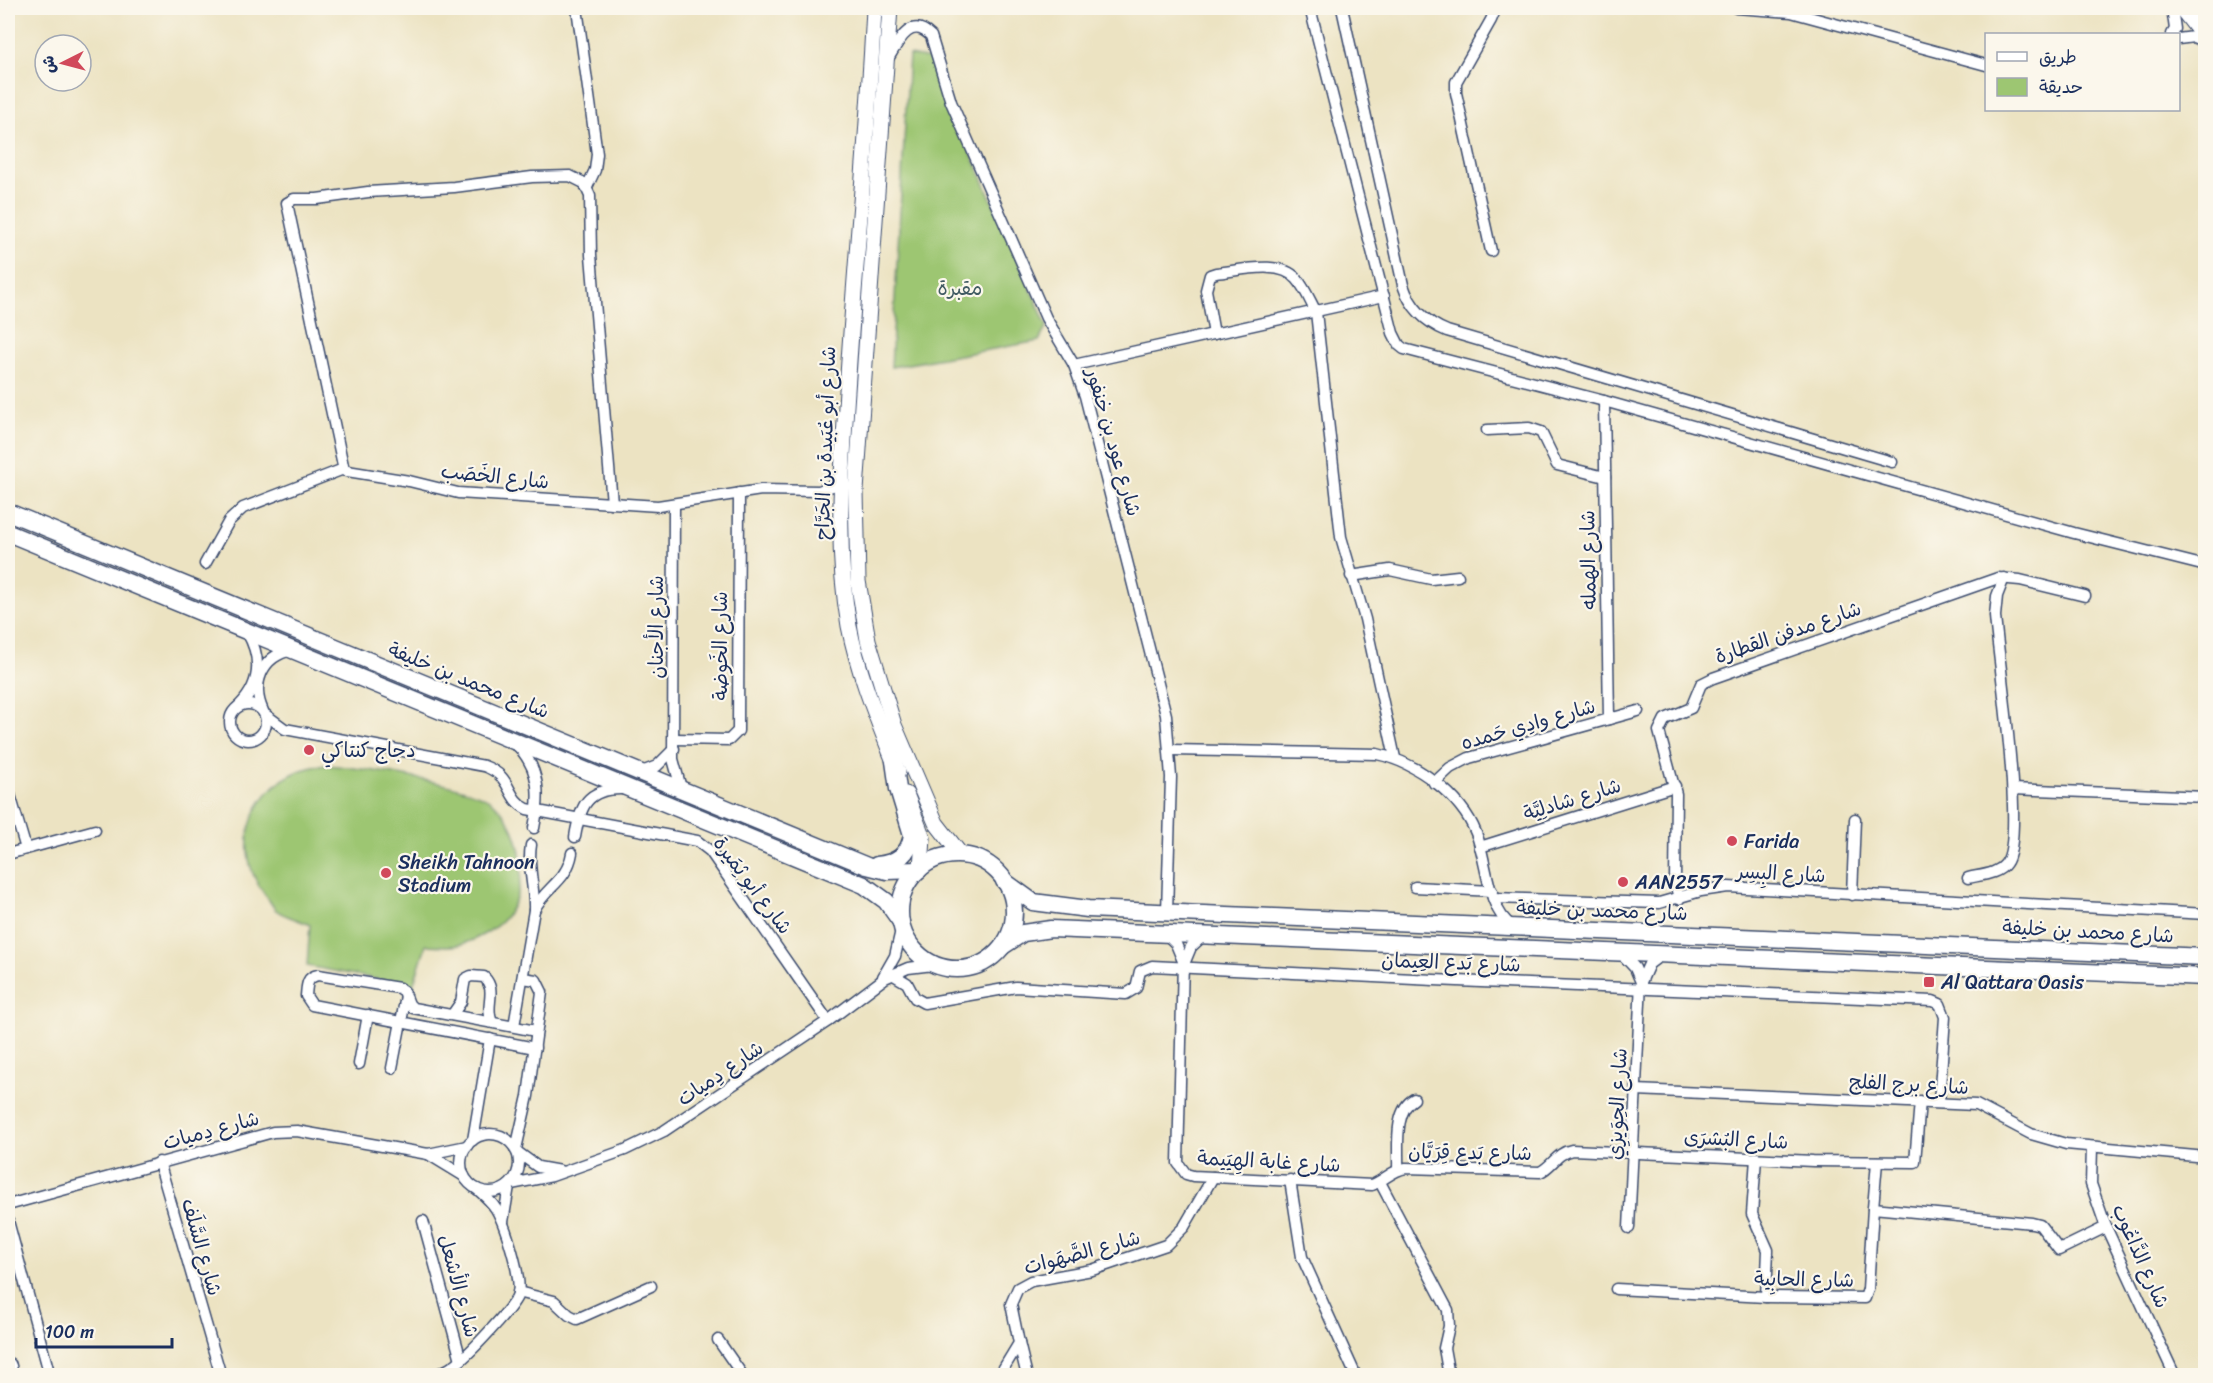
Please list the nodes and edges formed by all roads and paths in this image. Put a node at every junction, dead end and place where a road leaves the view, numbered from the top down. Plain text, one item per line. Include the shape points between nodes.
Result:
1 (577, 8) edge
2 (874, 8) edge
3 (890, 8) edge
4 (1310, 8) edge
5 (1342, 8) edge
6 (1496, 8) edge
7 (1736, 8) edge
8 (2172, 8) edge
9 (2181, 8) edge
10 (1792, 10) edge
11 (2172, 33) edge
12 (2180, 39) edge
13 (2205, 42) edge
14 (886, 62) junction
15 (1985, 65) edge
16 (587, 187) junction
17 (1491, 251) dead end
18 (1384, 296) junction
19 (1316, 312) junction
20 (1214, 334) junction
21 (1074, 365) junction
22 (1604, 401) junction
23 (1487, 430) dead end
24 (1892, 462) dead end
25 (344, 470) junction
26 (841, 476) junction
27 (1605, 477) junction
28 (819, 491) junction
29 (739, 493) junction
30 (612, 503) junction
31 (674, 505) junction
32 (840, 510) junction
33 (8, 512) edge
34 (8, 532) edge
35 (205, 564) dead end
36 (2205, 566) edge
37 (1351, 576) junction
38 (1458, 576) dead end
39 (2004, 578) junction
40 (2085, 596) dead end
41 (247, 632) junction
42 (292, 650) junction
43 (257, 678) junction
44 (239, 706) junction
45 (1638, 711) dead end
46 (264, 713) junction
47 (1609, 719) junction
48 (285, 729) junction
49 (261, 735) junction
50 (512, 739) junction
51 (674, 744) junction
52 (1170, 750) junction
53 (1395, 758) junction
54 (894, 761) junction
55 (642, 772) junction
56 (537, 782) junction
57 (1434, 783) junction
58 (1675, 786) junction
59 (8, 788) edge
60 (681, 788) junction
61 (629, 789) junction
62 (2013, 789) junction
63 (2205, 797) edge
64 (582, 805) junction
65 (537, 812) junction
66 (578, 818) junction
67 (1855, 819) dead end
68 (534, 828) dead end
69 (95, 830) dead end
70 (574, 837) dead end
71 (531, 845) dead end
72 (1480, 847) junction
73 (26, 849) junction
74 (8, 854) edge
75 (572, 854) dead end
76 (961, 855) junction
77 (867, 866) junction
78 (920, 869) junction
79 (531, 876) junction
80 (1968, 878) dead end
81 (1005, 881) junction
82 (558, 882) junction
83 (1415, 887) dead end
84 (1492, 894) junction
85 (1852, 895) junction
86 (1679, 899) junction
87 (534, 910) junction
88 (1167, 912) junction
89 (2205, 914) edge
90 (901, 924) junction
91 (1475, 926) junction
92 (1516, 928) junction
93 (1162, 932) junction
94 (1207, 933) junction
95 (1003, 946) junction
96 (1619, 952) junction
97 (1666, 953) junction
98 (2205, 957) edge
99 (933, 964) junction
100 (1184, 967) junction
101 (892, 974) junction
102 (2205, 977) edge
103 (523, 978) junction
104 (879, 982) junction
105 (1641, 985) junction
106 (406, 996) junction
107 (452, 1015) junction
108 (368, 1016) junction
109 (401, 1022) junction
110 (492, 1022) junction
111 (828, 1022) junction
112 (513, 1026) junction
113 (536, 1031) junction
114 (490, 1039) junction
115 (535, 1048) junction
116 (359, 1064) dead end
117 (392, 1068) dead end
118 (1636, 1090) junction
119 (1414, 1099) dead end
120 (1920, 1101) junction
121 (1940, 1102) junction
122 (470, 1143) junction
123 (2092, 1147) junction
124 (516, 1150) junction
125 (1633, 1151) junction
126 (428, 1154) junction
127 (1558, 1156) joint
128 (2205, 1157) edge
129 (1756, 1158) junction
130 (159, 1162) junction
131 (1877, 1162) junction
132 (1398, 1169) junction
133 (567, 1171) junction
134 (464, 1176) junction
135 (1213, 1177) junction
136 (1290, 1180) junction
137 (1380, 1182) junction
138 (510, 1185) junction
139 (477, 1189) junction
140 (8, 1204) edge
141 (1873, 1208) junction
142 (8, 1221) edge
143 (423, 1221) dead end
144 (503, 1226) junction
145 (2106, 1227) junction
146 (1629, 1228) dead end
147 (651, 1286) dead end
148 (1616, 1289) dead end
149 (518, 1292) junction
150 (1766, 1297) junction
151 (718, 1341) dead end
152 (1019, 1343) junction
153 (461, 1360) junction
154 (8, 1366) edge
155 (10, 1376) edge
156 (50, 1376) edge
157 (220, 1376) edge
158 (432, 1376) edge
159 (743, 1376) edge
160 (999, 1376) edge
161 (1027, 1376) edge
162 (1356, 1376) edge
163 (1449, 1376) edge
164 (2175, 1376) edge

1 - 16 street via 597,154 596,170
2 - 26 main road, شارع أبو عُبَيدة بن الجَرَّاح
3 - 14 main road, شارع أبو عُبَيدة بن الجَرَّاح
4 - 18 street
5 - 24 street via 1403,285 1422,317 1447,331
6 - 17 street via 1456,82
7 - 10 street
8 - 11 street
9 - 13 main road
10 - 15 street
12 - 13 street via 2194,37
14 - 21 street, شارع عود بن خنفور via 910,29 916,27 931,36 940,75 955,113 1046,318
14 - 76 main road, شارع أبو عُبَيدة بن الجَرَّاح via 856,491 858,580 868,640 891,716 936,823
16 - 25 street via 570,176 532,177 294,199 287,203
16 - 30 street
18 - 19 street
18 - 22 street via 1395,339 1404,349
19 - 20 street
19 - 20 street via 1298,279 1287,270 1216,273 1210,275 1206,290
19 - 37 street via 1341,537
20 - 21 street
21 - 52 street, شارع عود بن خنفور via 1138,600 1166,715
22 - 27 street, شارع الهمله
22 - 36 street
23 - 27 street via 1529,428 1541,432 1557,465
25 - 30 street, شارع الخَصَب via 458,493
25 - 35 street, شارع الخَصَب via 327,473 243,508 229,521
26 - 28 street via 832,486
26 - 32 main road, شارع أبو عُبَيدة بن الجَرَّاح
27 - 47 street, شارع الهمله
28 - 29 street, شارع الخَصَب
28 - 32 street
29 - 31 street, شارع الخَصَب
29 - 51 street, شارع الخَوضة via 738,731 729,740
30 - 31 street, شارع الخَصَب
31 - 51 street, شارع الأجنان
32 - 54 main road, شارع أبو عُبَيدة بن الجَرَّاح via 844,596 854,648 869,701
33 - 55 main road, شارع محمد بن خليفة
34 - 41 main road, شارع محمد بن خليفة
37 - 38 street via 1390,570 1431,579
37 - 53 street via 1370,641
39 - 40 street, شارع مدفن القطارة
39 - 58 street, شارع مدفن القطارة via 1706,680 1691,708 1660,724 1660,738
39 - 62 street via 1995,616
41 - 42 main road, شارع محمد بن خليفة
41 - 43 street via 257,655
42 - 43 street via 272,657
42 - 50 main road, شارع محمد بن خليفة
43 - 44 street
43 - 46 street via 257,696
44 - 46 street via 252,704
44 - 49 street via 230,718 234,733 246,740
45 - 47 street, شارع وادِي حَمده
46 - 48 street, شارع أبو ثِمَيرة
46 - 49 street via 266,724
47 - 57 street, شارع وادِي حَمده via 1469,758
48 - 49 street, شارع أبو ثِمَيرة
48 - 65 street, شارع أبو ثِمَيرة via 484,766 505,778 520,806
50 - 56 street via 528,757
50 - 61 main road, شارع محمد بن خليفة
51 - 55 street via 657,766
51 - 60 street, شارع الأجنان via 674,769
52 - 53 street via 1364,753
52 - 88 street, شارع عود بن خنفور
53 - 57 street
54 - 77 main road via 898,789 912,828 911,843 897,861
54 - 78 main road, شارع أبو عُبَيدة بن الجَرَّاح via 923,838
55 - 60 main road, شارع محمد بن خليفة
56 - 64 street via 545,799 558,811 575,810
56 - 65 street
57 - 72 street via 1466,814
58 - 72 street, شارع شادلِيَّة
58 - 86 street, شارع مدفن القطارة via 1675,882
59 - 73 street
60 - 77 main road, شارع محمد بن خليفة
61 - 64 street via 598,793
61 - 90 main road, شارع محمد بن خليفة via 864,885 886,901
62 - 63 street
62 - 80 street via 2009,860 1999,870
64 - 66 street
65 - 66 street, شارع أبو ثِمَيرة
65 - 68 street
66 - 70 street
66 - 111 street, شارع أبو ثِمَيرة via 704,845
67 - 85 street, شارع البِسِر
69 - 73 street
71 - 79 street
72 - 84 street
73 - 74 street
75 - 82 street via 569,869
76 - 78 main road via 946,856
76 - 81 main road via 986,863
77 - 78 main road, شارع محمد بن خليفة via 887,871
78 - 90 main road via 903,894
79 - 82 street via 544,884
79 - 87 street
81 - 88 main road, شارع محمد بن خليفة via 1023,896 1045,905
81 - 95 main road via 1014,914
82 - 87 street
83 - 84 street, شارع البِسِر via 1465,888
84 - 86 street, شارع البِسِر via 1659,903
84 - 91 street via 1490,917
84 - 92 street via 1505,921
85 - 86 street, شارع البِسِر via 1728,887
85 - 89 street, شارع البِسِر
87 - 103 street
88 - 91 main road, شارع محمد بن خليفة
90 - 99 main road via 914,949
90 - 104 street, شارع دِميات via 895,956
91 - 92 main road, شارع محمد بن خليفة
92 - 98 main road, شارع محمد بن خليفة
93 - 94 main road, شارع محمد بن خليفة
93 - 95 main road, شارع محمد بن خليفة via 1037,929
93 - 100 street, شارع غابة الهِيَيمة via 1179,949
94 - 96 main road, شارع محمد بن خليفة
94 - 100 street, شارع غابة الهِيَيمة via 1191,947
95 - 99 main road via 989,960 971,968
96 - 97 main road, شارع محمد بن خليفة
96 - 105 street via 1631,962
97 - 102 main road, شارع محمد بن خليفة
97 - 105 street via 1649,964
99 - 101 street, شارع دِميات
100 - 101 street, شارع بَدع العِيمان via 1143,968 1136,988 1126,994 1016,987 927,1003 917,1000 907,983
100 - 105 street, شارع بَدع العِيمان via 1434,981
100 - 135 street, شارع غابة الهِيَيمة via 1178,1163 1186,1174
101 - 104 street, شارع دِميات
103 - 112 street
103 - 113 street via 532,978 541,988
104 - 111 street, شارع دِميات
105 - 118 street, شارع الحِوَيزِي
105 - 121 street, شارع بَدع العِيمان via 1933,1001 1940,1004 1945,1017
106 - 107 street via 413,1008
106 - 108 street via 402,989 364,982 318,975 309,979 306,996 312,1005
106 - 109 street
107 - 110 street
107 - 110 street via 461,1002 465,979 484,977 491,990 488,1012
108 - 109 street
108 - 116 street
109 - 114 street
109 - 117 street
110 - 112 street
111 - 133 street, شارع دِميات via 664,1131
112 - 113 street
113 - 115 street
114 - 115 street
114 - 122 street
115 - 124 street
118 - 120 street, شارع برج الفلج
118 - 125 street, شارع الحِوَيزِي
119 - 132 street via 1401,1113
120 - 121 street, شارع برج الفلج
120 - 131 street, شارع البُشرَى via 1915,1162
121 - 123 street, شارع برج الفلج via 1985,1107 2031,1134
122 - 124 street via 480,1136 496,1135
122 - 126 street, شارع دِميات
122 - 134 street via 463,1155
123 - 128 street, شارع برج الفلج
123 - 145 street, شارع الدَّاعُوب via 2091,1184
124 - 133 street, شارع دِميات via 538,1167
124 - 138 street via 519,1168
125 - 127 street, شارع البُشرَى via 1572,1150
125 - 129 street, شارع البُشرَى
125 - 146 street, شارع الحِوَيزِي
126 - 130 street, شارع دِميات via 285,1131
126 - 134 street, شارع دِميات
127 - 132 street, شارع بَدع قِرَيَّان via 1546,1169 1534,1173
129 - 131 street, شارع البُشرَى
129 - 150 street via 1752,1214 1768,1250
130 - 140 street, شارع دِميات
130 - 157 street, شارع السَّلَف
131 - 141 street
132 - 137 street, شارع بَدع قِرَيَّان
133 - 138 street, شارع دِميات
134 - 139 street
135 - 136 street, شارع غابة الهِيَيمة
135 - 152 street, شارع الصَّهَوات via 1184,1227 1166,1245 1092,1270 1031,1281 1018,1288 1011,1304
136 - 137 street, شارع غابة الهِيَيمة via 1364,1185
136 - 162 street via 1302,1257
137 - 163 street via 1448,1310 1444,1348
138 - 139 street via 493,1192
138 - 144 street
139 - 144 street via 493,1205
141 - 145 street via 2032,1222 2040,1225 2059,1250
141 - 150 street, شارع الحابِية via 1865,1298
142 - 156 street
143 - 153 street, شارع الأشعل
144 - 149 street via 517,1273
145 - 164 street, شارع الدَّاعُوب
147 - 149 street via 577,1318 554,1301
148 - 150 street, شارع الحابِية
149 - 153 street via 514,1302
151 - 159 street
152 - 160 street
152 - 161 street
153 - 158 street
154 - 155 main road

